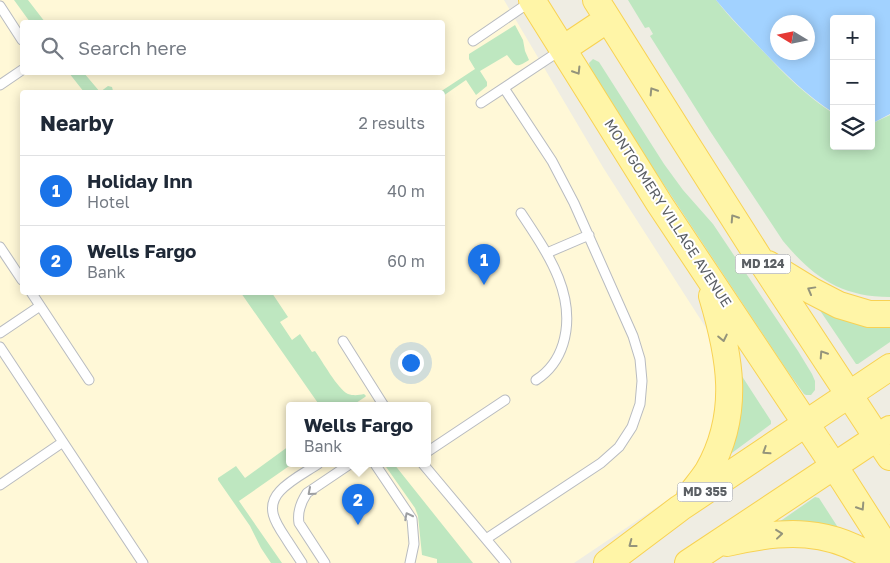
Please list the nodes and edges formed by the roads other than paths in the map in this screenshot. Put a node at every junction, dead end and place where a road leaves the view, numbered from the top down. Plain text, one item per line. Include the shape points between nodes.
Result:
1 (532, 0) edge
2 (0, 6) edge
3 (602, 10) edge
4 (20, 37) edge
5 (473, 41) dead end
6 (563, 49) junction
7 (20, 71) edge
8 (0, 85) edge
9 (504, 88) junction
10 (481, 103) dead end
11 (521, 213) dead end
12 (589, 235) junction
13 (0, 247) edge
14 (547, 254) junction
15 (760, 258) junction
16 (706, 274) junction
17 (20, 277) edge
18 (33, 295) edge
19 (40, 306) junction
20 (890, 314) edge
21 (0, 333) edge
22 (343, 341) dead end
23 (0, 347) edge
24 (890, 368) edge
25 (89, 380) dead end
26 (536, 380) dead end
27 (849, 395) junction
28 (505, 400) dead end
29 (381, 402) edge
30 (806, 424) junction
31 (886, 441) edge
32 (63, 442) junction
33 (431, 449) edge
34 (834, 466) junction
35 (314, 467) edge
36 (346, 467) edge
37 (377, 467) edge
38 (426, 467) edge
39 (0, 484) edge
40 (680, 508) junction
41 (486, 539) junction
42 (714, 546) junction
43 (890, 553) edge
44 (143, 563) edge
45 (302, 563) edge
46 (325, 563) edge
47 (410, 563) edge
48 (506, 563) edge
49 (607, 563) edge
50 (688, 563) edge
51 (880, 563) edge

1 - 5 lane
1 - 6 main road, MONTGOMERY VILLAGE AVENUE
2 - 4 lane
3 - 6 main road
15 -> 3 main road, MD 124
6 - 9 lane
6 -> 16 main road, MONTGOMERY VILLAGE AVENUE
7 - 8 lane
9 - 10 lane
9 - 12 lane via 564,182
11 - 14 lane
12 - 14 lane
12 - 41 lane via 640,359 640,404 632,427 619,447 601,463
13 - 17 lane
14 - 26 lane via 562,287 566,327 560,353 545,374
20 -> 15 main road via 869,314 839,305 787,277
27 -> 15 main road, MD 124
16 - 30 main road, MONTGOMERY VILLAGE AVENUE
16 -> 40 main road via 728,362 728,416 725,432 707,471
18 - 19 lane
19 - 21 lane
19 - 25 lane
22 - 29 lane
23 - 32 lane
24 - 27 main road, MD 355
27 - 30 main road, MD 355
27 - 31 main road, MD 124
28 - 33 lane
30 - 34 main road, MONTGOMERY VILLAGE AVENUE
30 -> 40 main road, MD 355
31 - 34 main road
32 - 39 lane
32 - 44 lane
34 - 42 main road
34 -> 43 main road, MONTGOMERY VILLAGE AVENUE
35 - 45 lane via 285,487 273,506 276,524
36 -> 46 lane via 308,493 299,508 299,523
47 -> 37 lane via 414,544 412,519
38 - 41 lane
40 -> 49 main road, MD 355
41 - 48 lane
42 - 50 main road
42 -> 51 main road via 746,538 808,534 851,545

